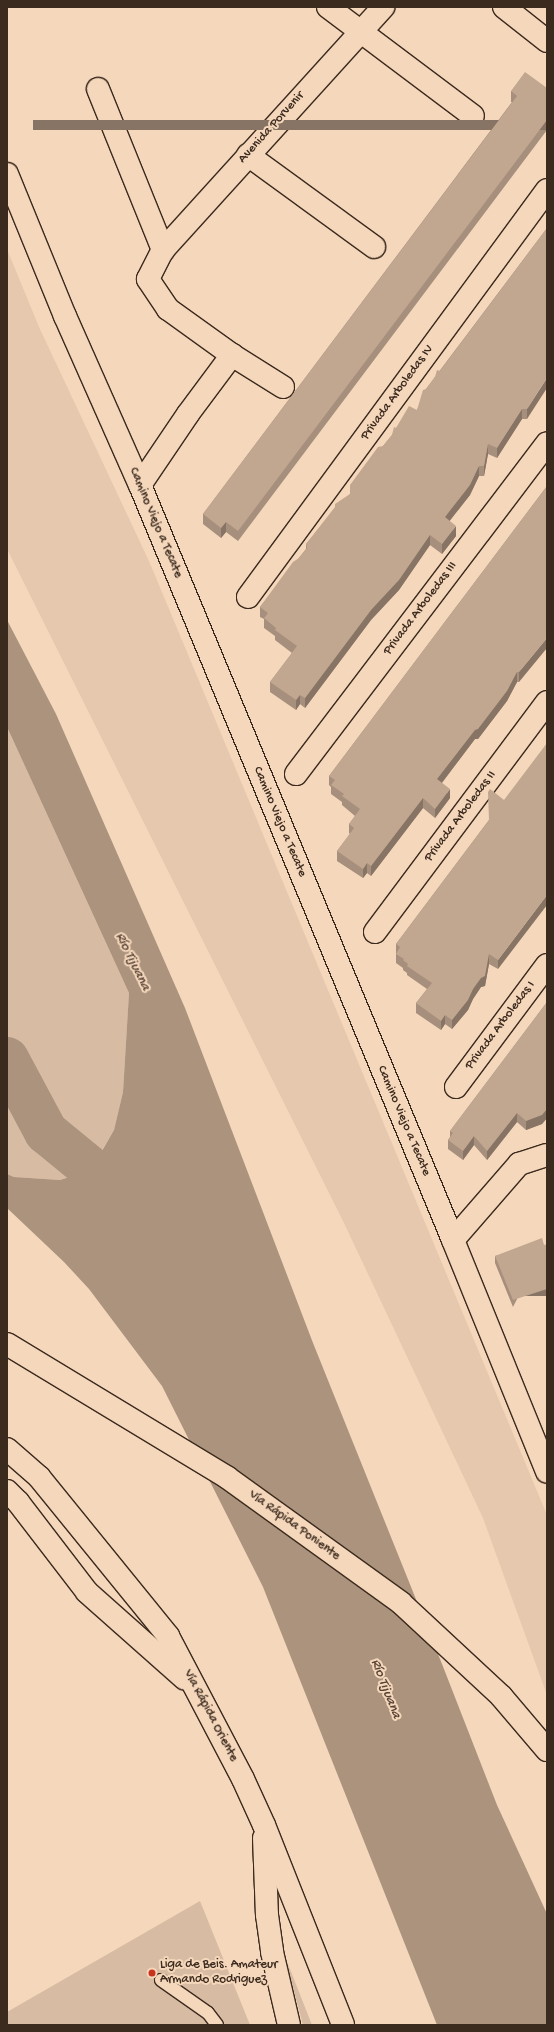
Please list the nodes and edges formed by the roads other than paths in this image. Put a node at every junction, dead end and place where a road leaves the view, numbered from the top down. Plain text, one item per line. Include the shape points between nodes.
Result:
1 (328, 7) edge
2 (383, 7) edge
3 (504, 7) edge
4 (359, 32) junction
5 (547, 41) edge
6 (98, 89) dead end
7 (473, 116) dead end
8 (248, 155) junction
9 (7, 174) edge
10 (547, 190) edge
11 (374, 247) dead end
12 (163, 250) junction
13 (232, 355) junction
14 (284, 388) dead end
15 (547, 443) edge
16 (140, 485) junction
17 (248, 597) dead end
18 (547, 702) edge
19 (296, 774) dead end
20 (375, 932) dead end
21 (547, 965) edge
22 (456, 1087) dead end
23 (547, 1155) edge
24 (453, 1240) junction
25 (7, 1344) edge
26 (7, 1449) edge
27 (547, 1472) edge
28 (7, 1491) edge
29 (195, 1688) junction
30 (547, 1750) edge
31 (264, 1825) junction
32 (161, 1980) dead end
33 (217, 2025) edge
34 (289, 2025) edge
35 (344, 2025) edge

1 - 4 main road
2 - 4 main road, Avenida Porvenir
3 - 5 main road
4 - 7 main road
4 - 8 main road, Avenida Porvenir
6 - 12 main road
8 - 11 main road
8 - 12 main road, Avenida Porvenir
9 - 16 main road, Camino Viejo a Tecate via 65,316
10 - 17 main road, Privada Arboledas IV
12 - 13 main road, Avenida Porvenir via 148,279 168,309
13 - 14 main road
13 - 16 main road
15 - 19 main road, Privada Arboledas III
16 - 24 main road, Camino Viejo a Tecate
18 - 20 main road, Privada Arboledas II
21 - 22 main road, Privada Arboledas I
23 - 24 main road via 519,1164
24 - 27 main road, Camino Viejo a Tecate
25 - 30 main road, Vía Rápida Poniente via 228,1478 401,1603 500,1696
26 - 29 main road, Vía Rápida Oriente via 39,1478 168,1636
28 - 29 main road via 88,1592
29 - 31 main road, Vía Rápida Oriente
31 - 34 main road via 267,1915 272,1952
31 - 35 main road, Vía Rápida Oriente
32 - 33 lane via 208,2013

